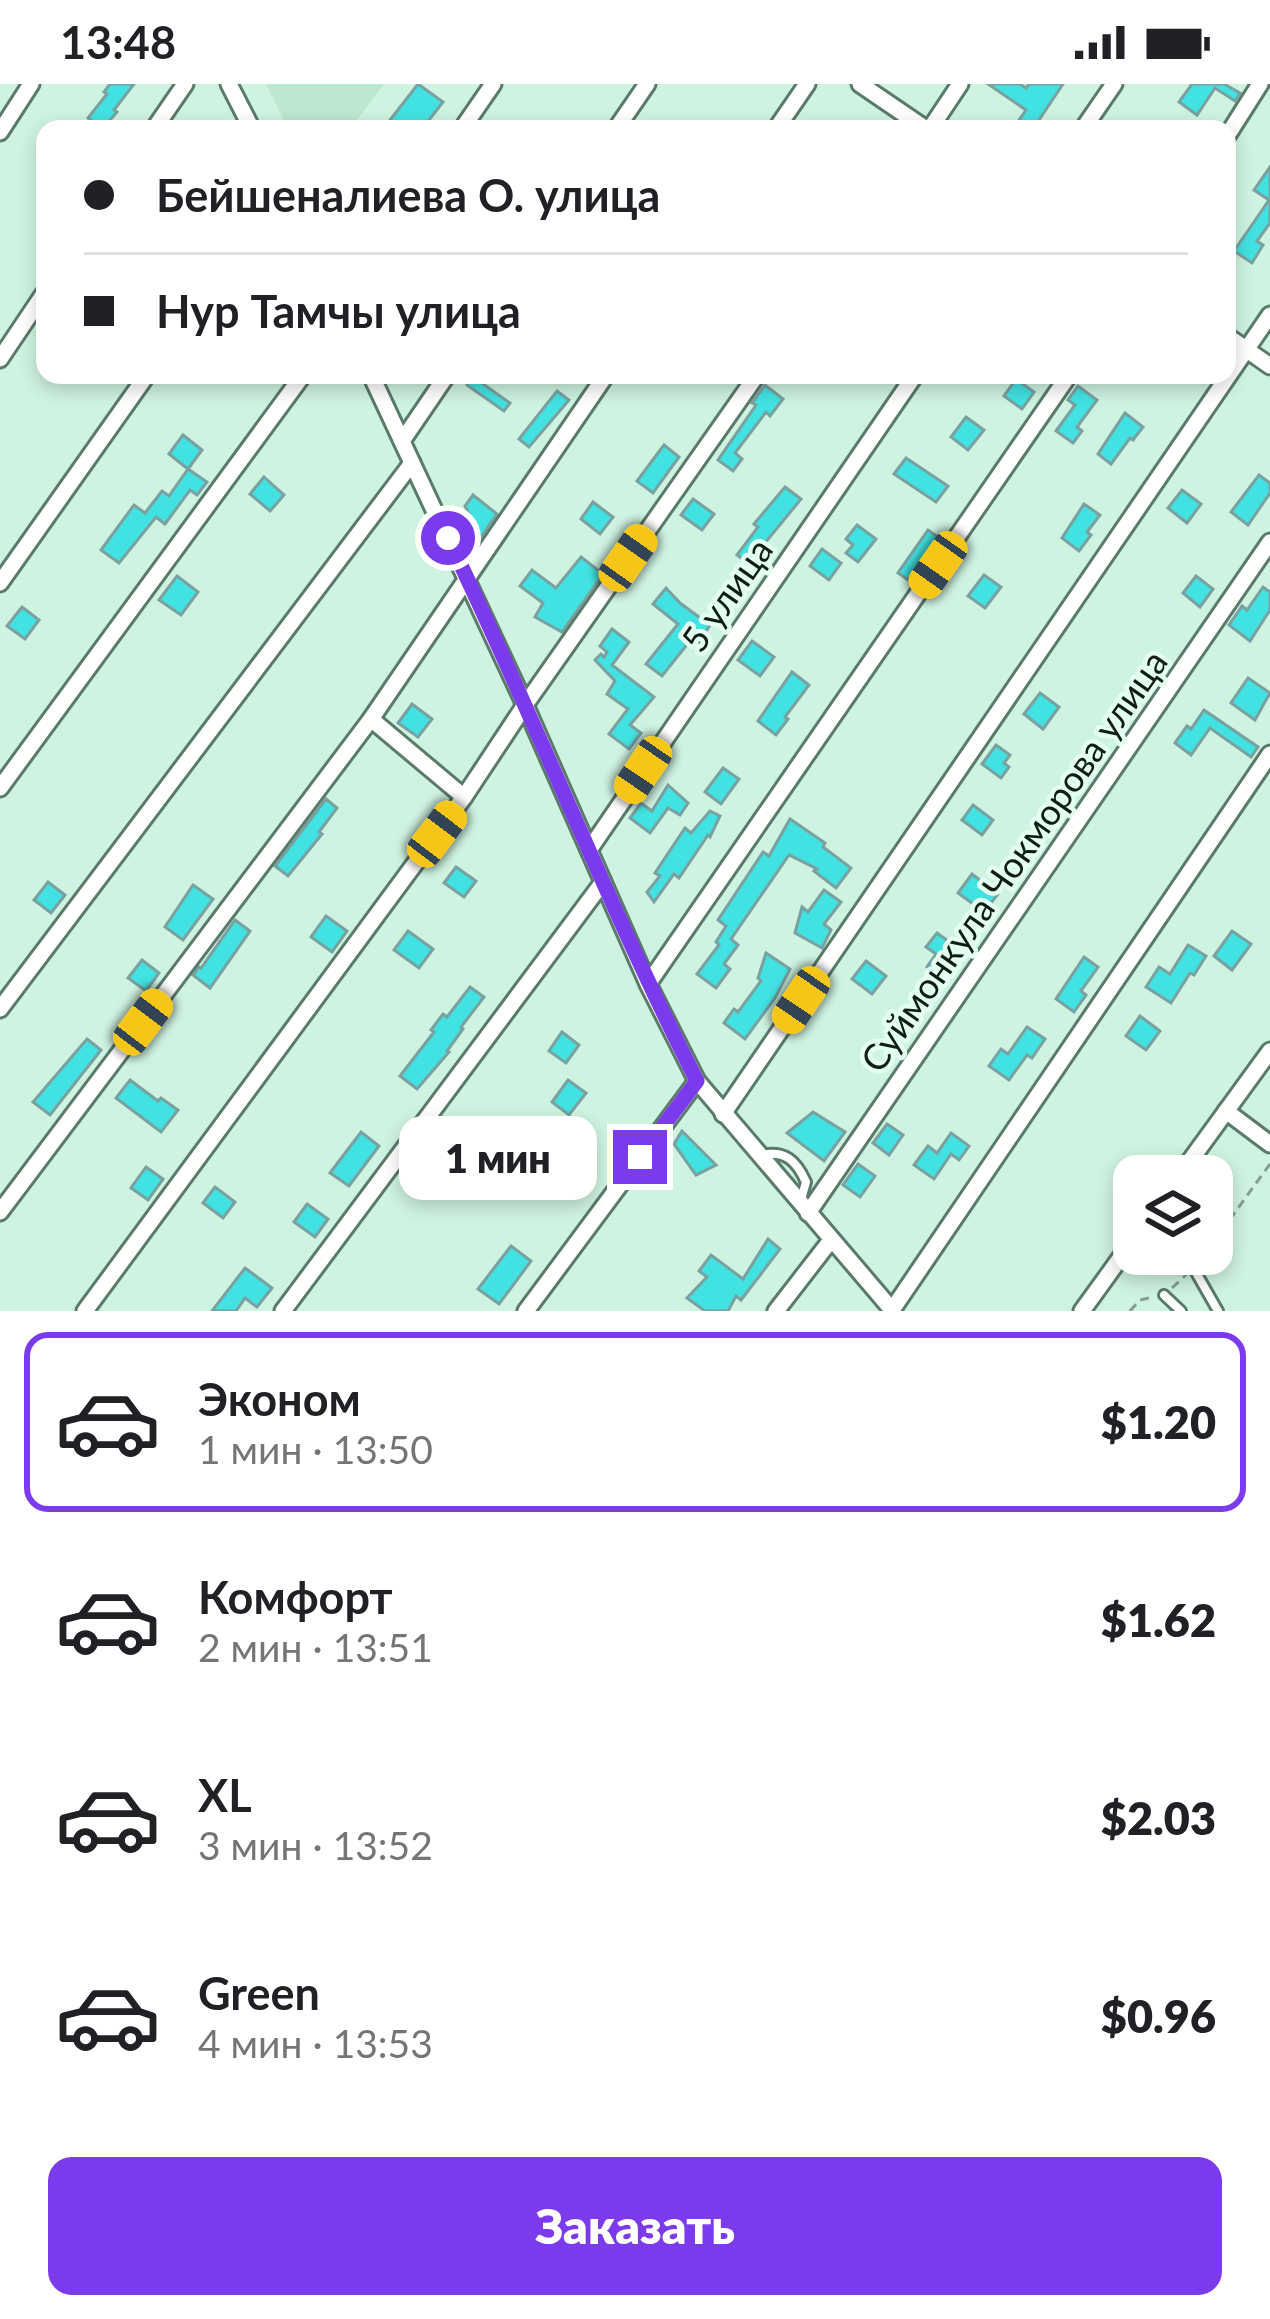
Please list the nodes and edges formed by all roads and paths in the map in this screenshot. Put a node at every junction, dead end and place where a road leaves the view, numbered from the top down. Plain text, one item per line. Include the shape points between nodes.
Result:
1 (31, 84) edge
2 (184, 84) edge
3 (230, 84) edge
4 (493, 84) edge
5 (647, 84) edge
6 (807, 84) edge
7 (860, 84) edge
8 (960, 84) edge
9 (1114, 84) edge
10 (1261, 84) edge
11 (160, 120) edge
12 (248, 120) edge
13 (468, 120) edge
14 (622, 120) edge
15 (782, 120) edge
16 (914, 120) edge
17 (934, 120) edge
18 (1089, 120) edge
19 (1236, 122) edge
20 (0, 133) edge
21 (36, 305) edge
22 (1270, 315) edge
23 (1236, 342) edge
24 (1247, 350) junction
25 (0, 359) edge
26 (1236, 366) edge
27 (1270, 366) edge
28 (141, 384) edge
29 (296, 384) edge
30 (375, 384) edge
31 (441, 384) edge
32 (600, 384) edge
33 (751, 384) edge
34 (909, 384) edge
35 (1063, 384) edge
36 (1224, 384) edge
37 (401, 441) junction
38 (412, 463) junction
39 (1270, 542) edge
40 (467, 576) junction
41 (0, 583) edge
42 (525, 705) junction
43 (371, 718) junction
44 (1270, 754) edge
45 (0, 788) edge
46 (464, 797) junction
47 (589, 850) junction
48 (603, 882) junction
49 (648, 984) junction
50 (0, 1009) edge
51 (1268, 1059) edge
52 (697, 1081) junction
53 (1226, 1111) junction
54 (723, 1114) junction
55 (1268, 1140) edge
56 (1194, 1155) edge
57 (1270, 1164) edge
58 (804, 1209) junction
59 (0, 1212) edge
60 (1233, 1215) edge
61 (831, 1240) junction
62 (1113, 1268) edge
63 (1198, 1275) edge
64 (1164, 1295) dead end
65 (892, 1310) edge
66 (85, 1311) edge
67 (283, 1311) edge
68 (526, 1311) edge
69 (776, 1311) edge
70 (1082, 1311) edge
71 (1181, 1311) edge
72 (1218, 1311) edge

1 - 20 street
2 - 11 street
3 - 12 street
4 - 13 street
5 - 14 street
6 - 15 street
7 - 16 street
8 - 17 street
9 - 18 street
10 - 19 street
21 - 25 street
22 - 24 street
23 - 24 street
24 - 26 street
24 - 27 street
28 - 41 street
29 - 45 street
30 - 37 street
31 - 37 street
32 - 40 street
33 - 42 street
34 - 47 street, 5 улица
35 - 49 street
36 - 54 street
37 - 38 street
38 - 40 street
38 - 50 street
39 - 58 street, Суймонкула Чокморова улица
40 - 42 street
40 - 43 street
42 - 46 street
42 - 47 street
43 - 46 street
43 - 59 street
44 - 65 street
46 - 66 street
47 - 48 street
48 - 49 street
48 - 67 street
49 - 52 street
51 - 53 street
52 - 54 street
52 - 68 street
53 - 55 street
53 - 56 street
54 - 58 street
57 - 60 path
58 - 61 street
61 - 65 street
61 - 69 street
62 - 70 street
63 - 72 lane
64 - 71 lane

